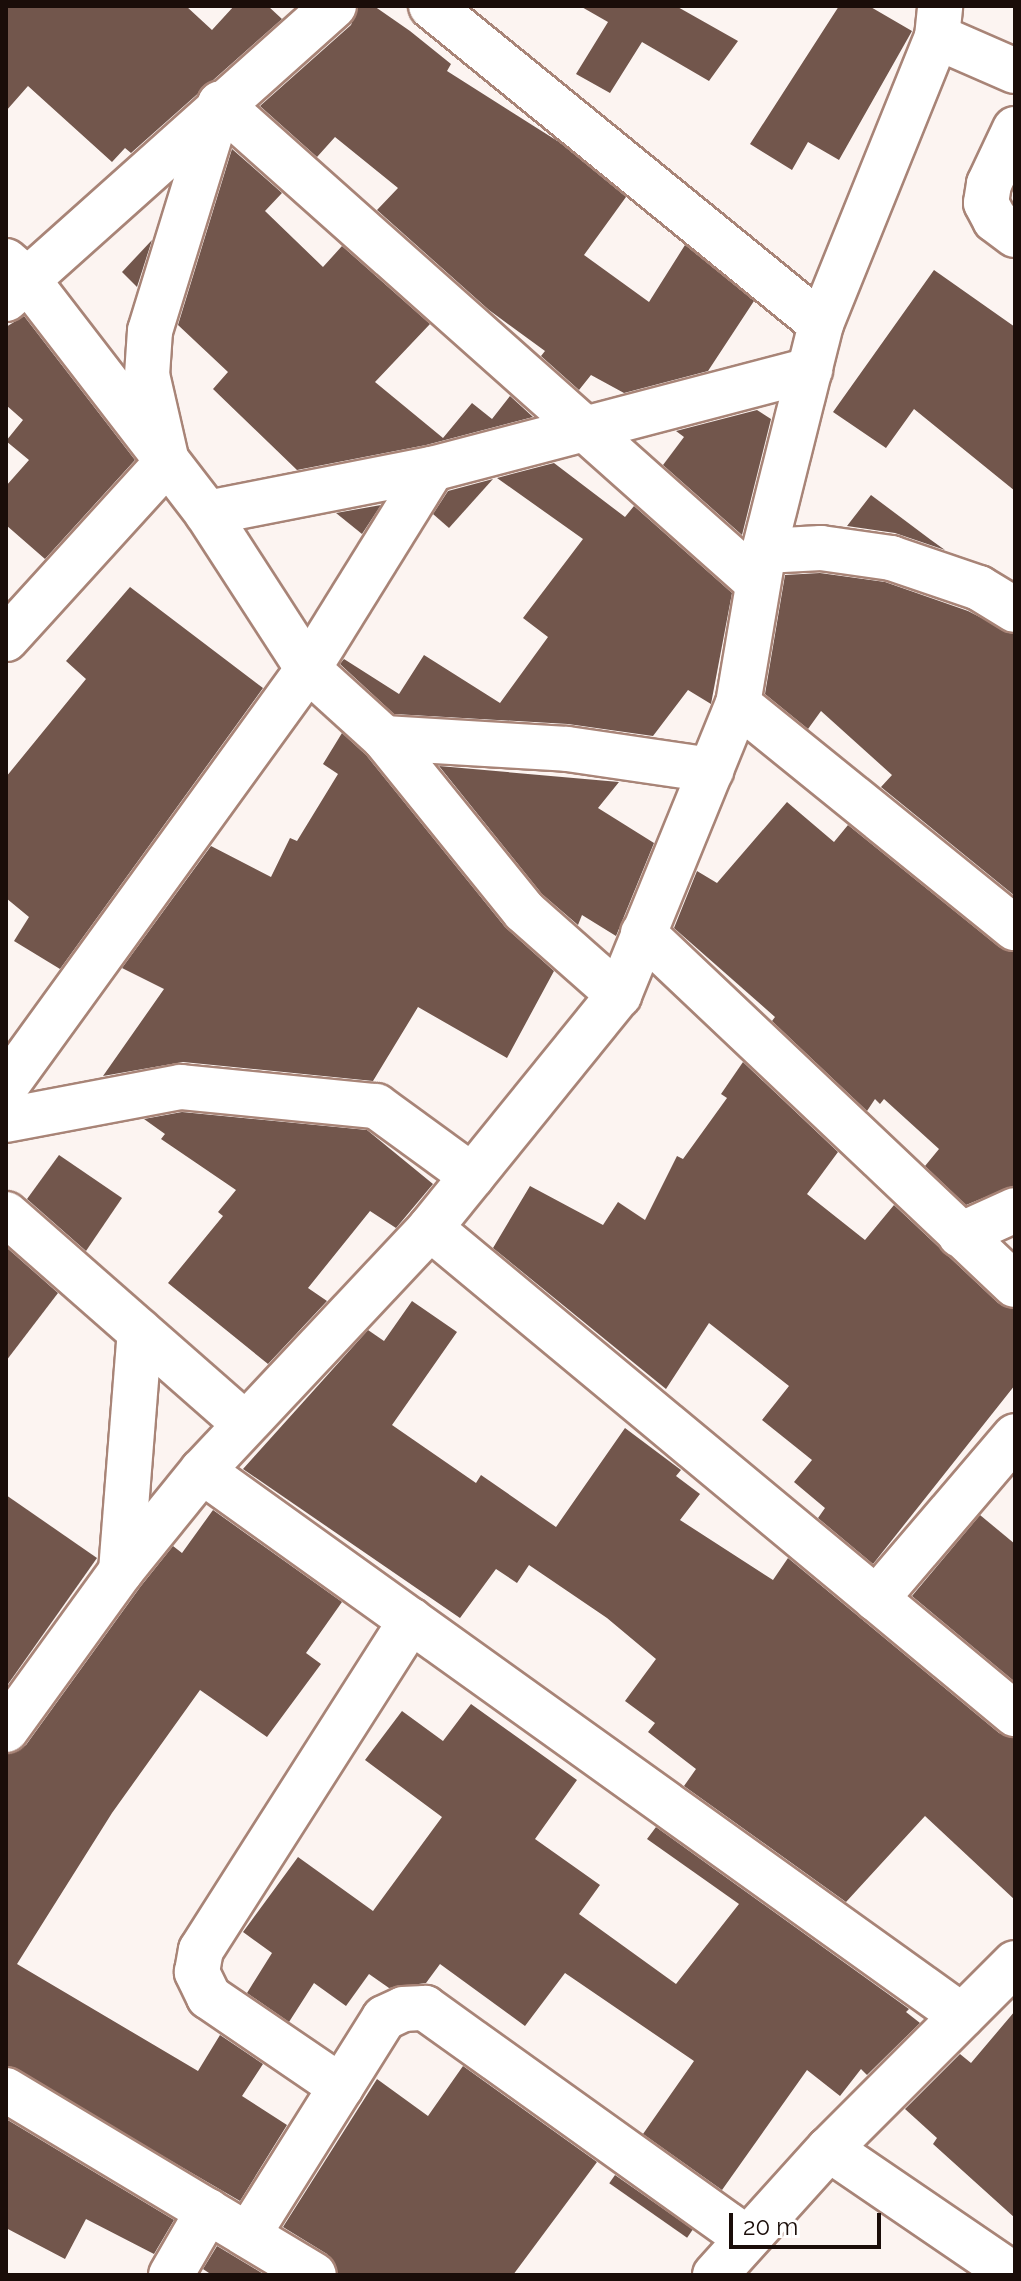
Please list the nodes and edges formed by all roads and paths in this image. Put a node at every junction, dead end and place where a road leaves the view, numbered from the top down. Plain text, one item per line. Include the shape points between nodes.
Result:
1 (431, 6) edge
2 (323, 9) edge
3 (938, 21) edge
4 (1015, 71) edge
5 (220, 104) junction
6 (1015, 129) edge
7 (1015, 235) edge
8 (13, 280) edge
9 (821, 324) junction
10 (810, 370) junction
11 (583, 427) junction
12 (167, 462) junction
13 (432, 469) junction
14 (207, 513) junction
15 (761, 567) junction
16 (1015, 610) edge
17 (6, 639) edge
18 (308, 669) junction
19 (738, 704) junction
20 (384, 738) junction
21 (711, 770) junction
22 (1015, 928) edge
23 (643, 933) junction
24 (619, 995) junction
25 (6, 1086) edge
26 (6, 1120) edge
27 (472, 1176) junction
28 (1015, 1210) edge
29 (6, 1214) edge
30 (430, 1228) junction
31 (960, 1235) junction
32 (1015, 1285) edge
33 (140, 1332) junction
34 (245, 1424) junction
35 (1015, 1436) edge
36 (202, 1471) junction
37 (121, 1571) junction
38 (876, 1599) junction
39 (411, 1620) junction
40 (1015, 1714) edge
41 (6, 1730) edge
42 (1015, 1963) edge
43 (962, 2016) junction
44 (341, 2087) junction
45 (6, 2090) edge
46 (829, 2149) junction
47 (208, 2211) junction
48 (248, 2235) junction
49 (746, 2238) junction
50 (171, 2275) edge
51 (314, 2275) edge
52 (715, 2275) edge
53 (1014, 2275) edge

1 - 9 street
2 - 5 street
3 - 4 street
3 - 9 street
5 - 8 street
5 - 11 street
5 - 12 street via 150,331 147,375
6 - 7 street via 989,184 986,203 995,220
8 - 12 street
9 - 10 street
10 - 11 street
10 - 15 street
11 - 13 street
11 - 15 street
12 - 14 street
12 - 17 street
13 - 14 street
13 - 18 street
14 - 18 street
15 - 16 street via 821,548 891,558 979,588
15 - 19 street
18 - 20 street
18 - 25 street
19 - 21 street
19 - 22 street
20 - 21 street via 567,749
20 - 24 street via 524,911
21 - 23 street
23 - 24 street
23 - 31 street
24 - 27 street
26 - 27 street via 181,1087 376,1106
27 - 30 street
28 - 31 street
29 - 33 street
30 - 34 street
30 - 38 street
31 - 32 street
33 - 34 street
33 - 37 street
34 - 36 street
35 - 38 street
36 - 37 street
36 - 39 street
37 - 41 street
38 - 40 street
39 - 43 street
39 - 44 street via 201,1950 197,1972 209,1997
42 - 43 street
43 - 46 street
44 - 48 street
44 - 49 street via 384,2018 403,2009 425,2008
45 - 47 street
46 - 49 street
46 - 53 street
47 - 48 street
47 - 50 street
48 - 51 street
49 - 52 street

